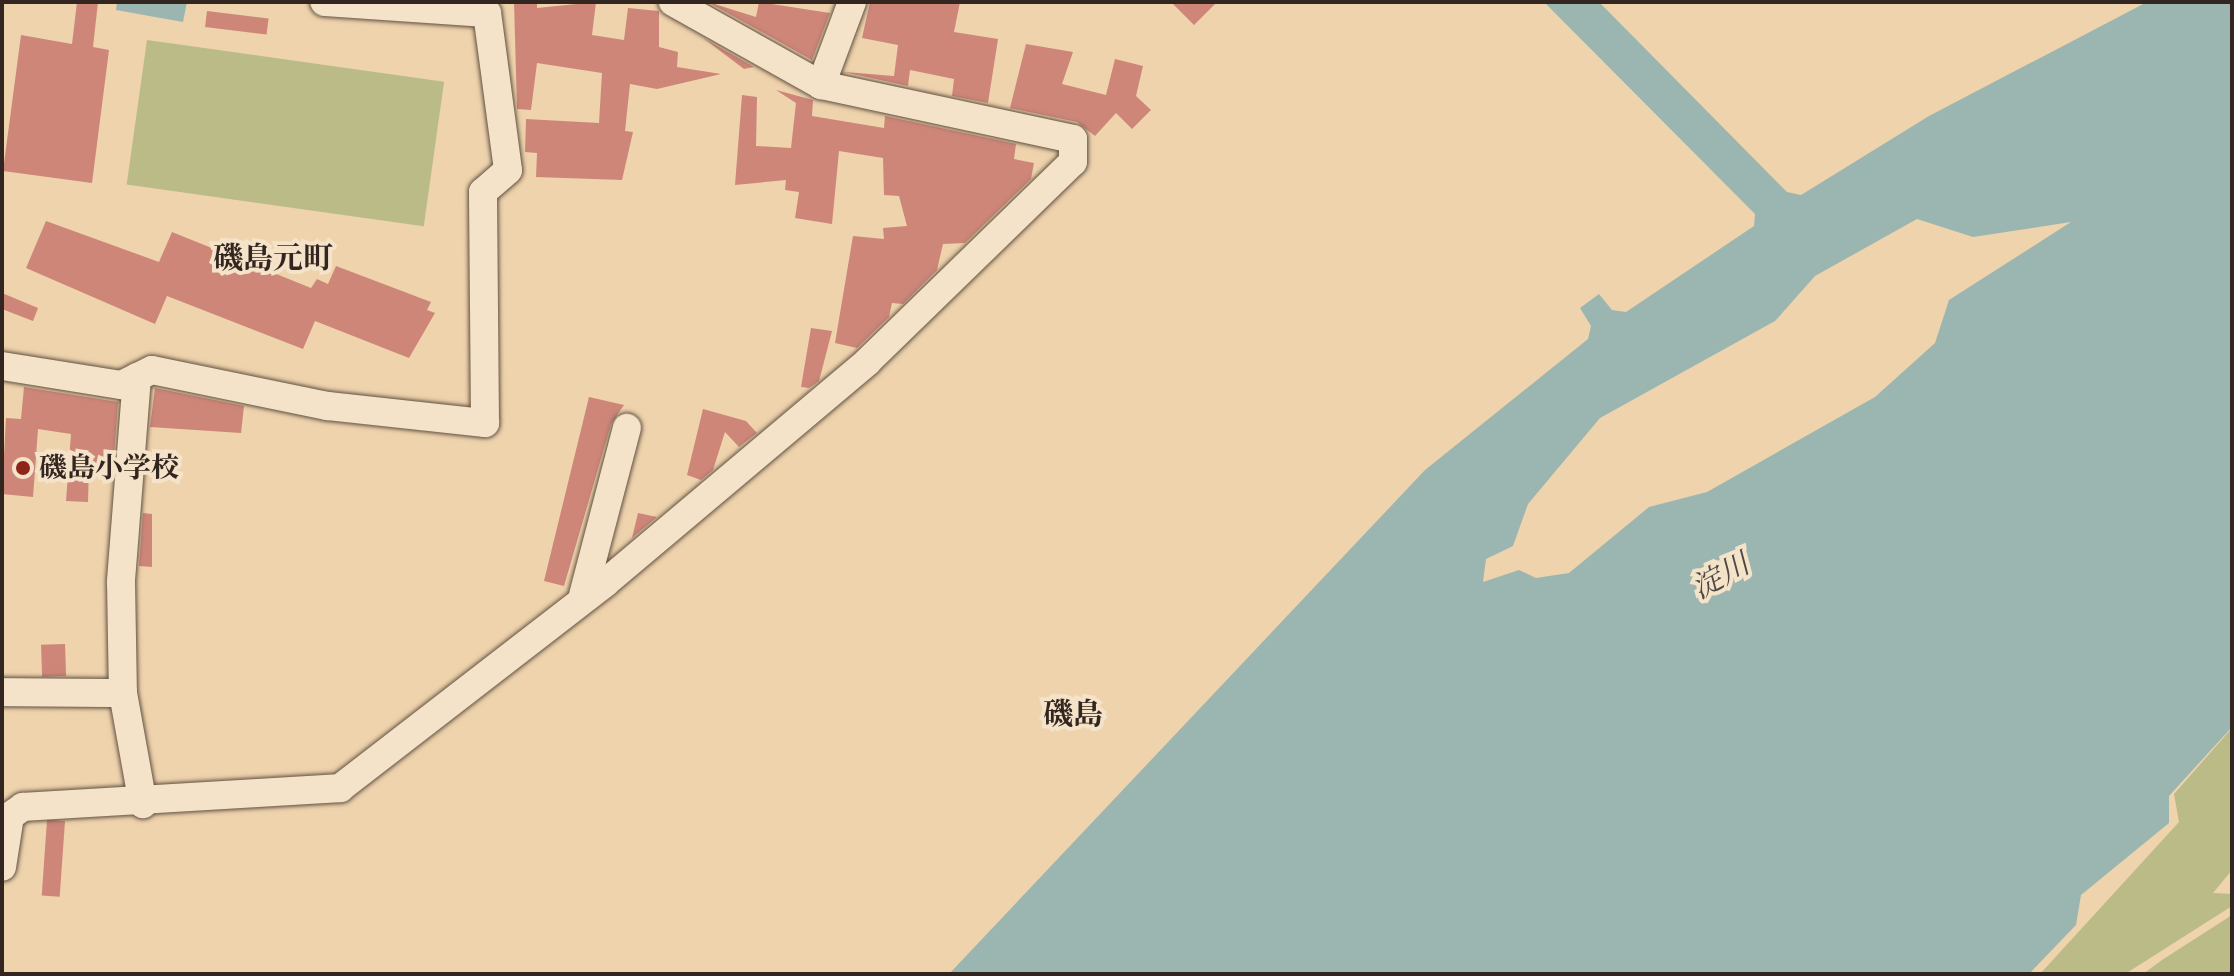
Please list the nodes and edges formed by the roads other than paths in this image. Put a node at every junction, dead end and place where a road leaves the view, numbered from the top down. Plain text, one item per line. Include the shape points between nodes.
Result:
1 (324, 2) edge
2 (673, 2) edge
3 (852, 2) edge
4 (492, 8) edge
5 (821, 85) junction
6 (2, 366) edge
7 (137, 377) junction
8 (627, 428) dead end
9 (582, 599) junction
10 (2, 692) edge
11 (123, 693) junction
12 (143, 804) junction
13 (2, 867) edge

1 - 4 street
2 - 5 street
3 - 5 street
4 - 7 street via 508,170 483,192 485,423 328,406 152,370
5 - 9 street via 1073,139 1073,162 867,362
6 - 7 street via 121,385
7 - 11 street via 121,582
8 - 9 street
9 - 12 street via 340,788
10 - 11 street
11 - 12 street
12 - 13 street via 23,807 10,816

